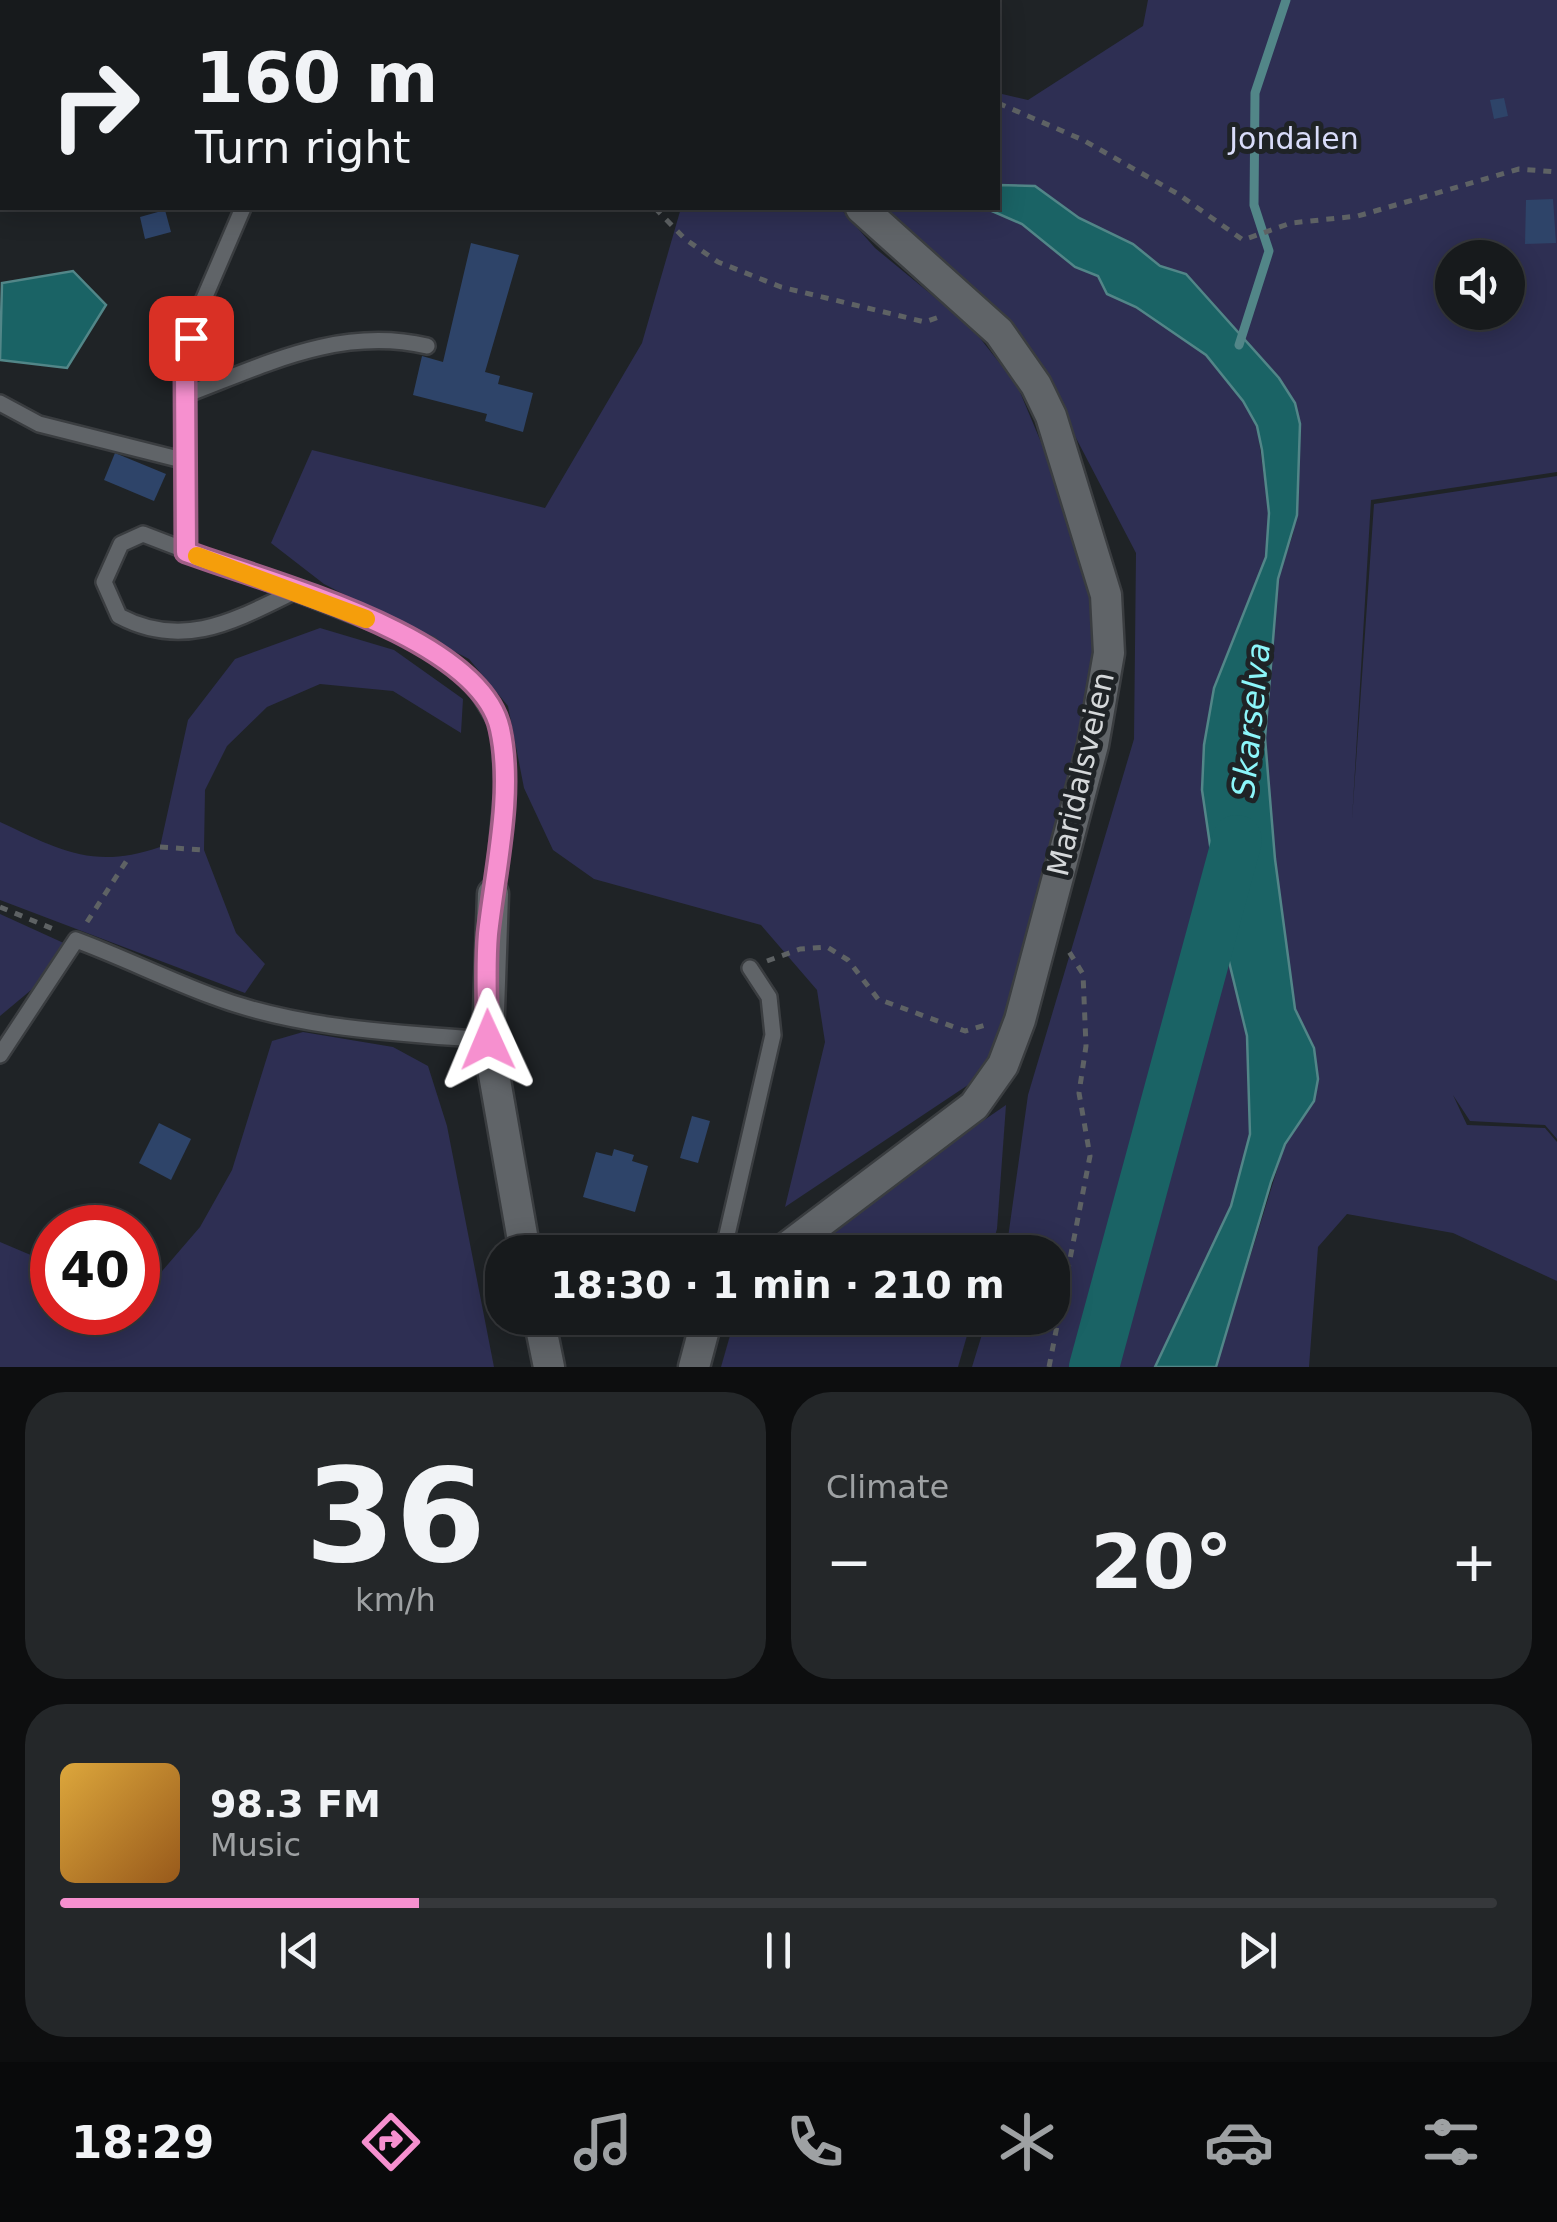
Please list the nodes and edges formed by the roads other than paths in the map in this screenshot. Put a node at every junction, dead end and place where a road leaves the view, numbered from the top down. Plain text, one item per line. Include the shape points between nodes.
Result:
1 (242, 210) edge
2 (863, 210) edge
3 (427, 346) dead end
4 (185, 395) junction
5 (0, 404) edge
6 (186, 461) junction
7 (186, 552) junction
8 (293, 592) junction
9 (493, 894) joint
10 (750, 968) road end
11 (7, 1031) edge
12 (488, 1040) junction
13 (0, 1055) edge
14 (523, 1235) edge
15 (727, 1235) edge
16 (803, 1235) edge
17 (542, 1335) edge
18 (702, 1335) edge
19 (549, 1367) edge
20 (694, 1367) edge

1 - 4 lane via 196,315
2 - 16 street, Maridalsveien via 1017,355 1051,416 1110,622 1101,713 1003,1065 974,1106
3 - 4 lane via 371,339 310,348
4 - 6 lane
5 - 6 lane via 38,424
6 - 7 lane
7 - 8 lane
7 - 8 lane via 142,534 120,544 104,582 119,616 155,632 178,633 231,622
8 - 9 lane via 430,646 482,694 502,746
9 - 12 street
10 - 15 lane via 769,997 773,1036
11 - 12 lane via 76,940 248,1007 386,1032
11 - 13 lane
12 - 14 street
17 - 19 street
18 - 20 street

